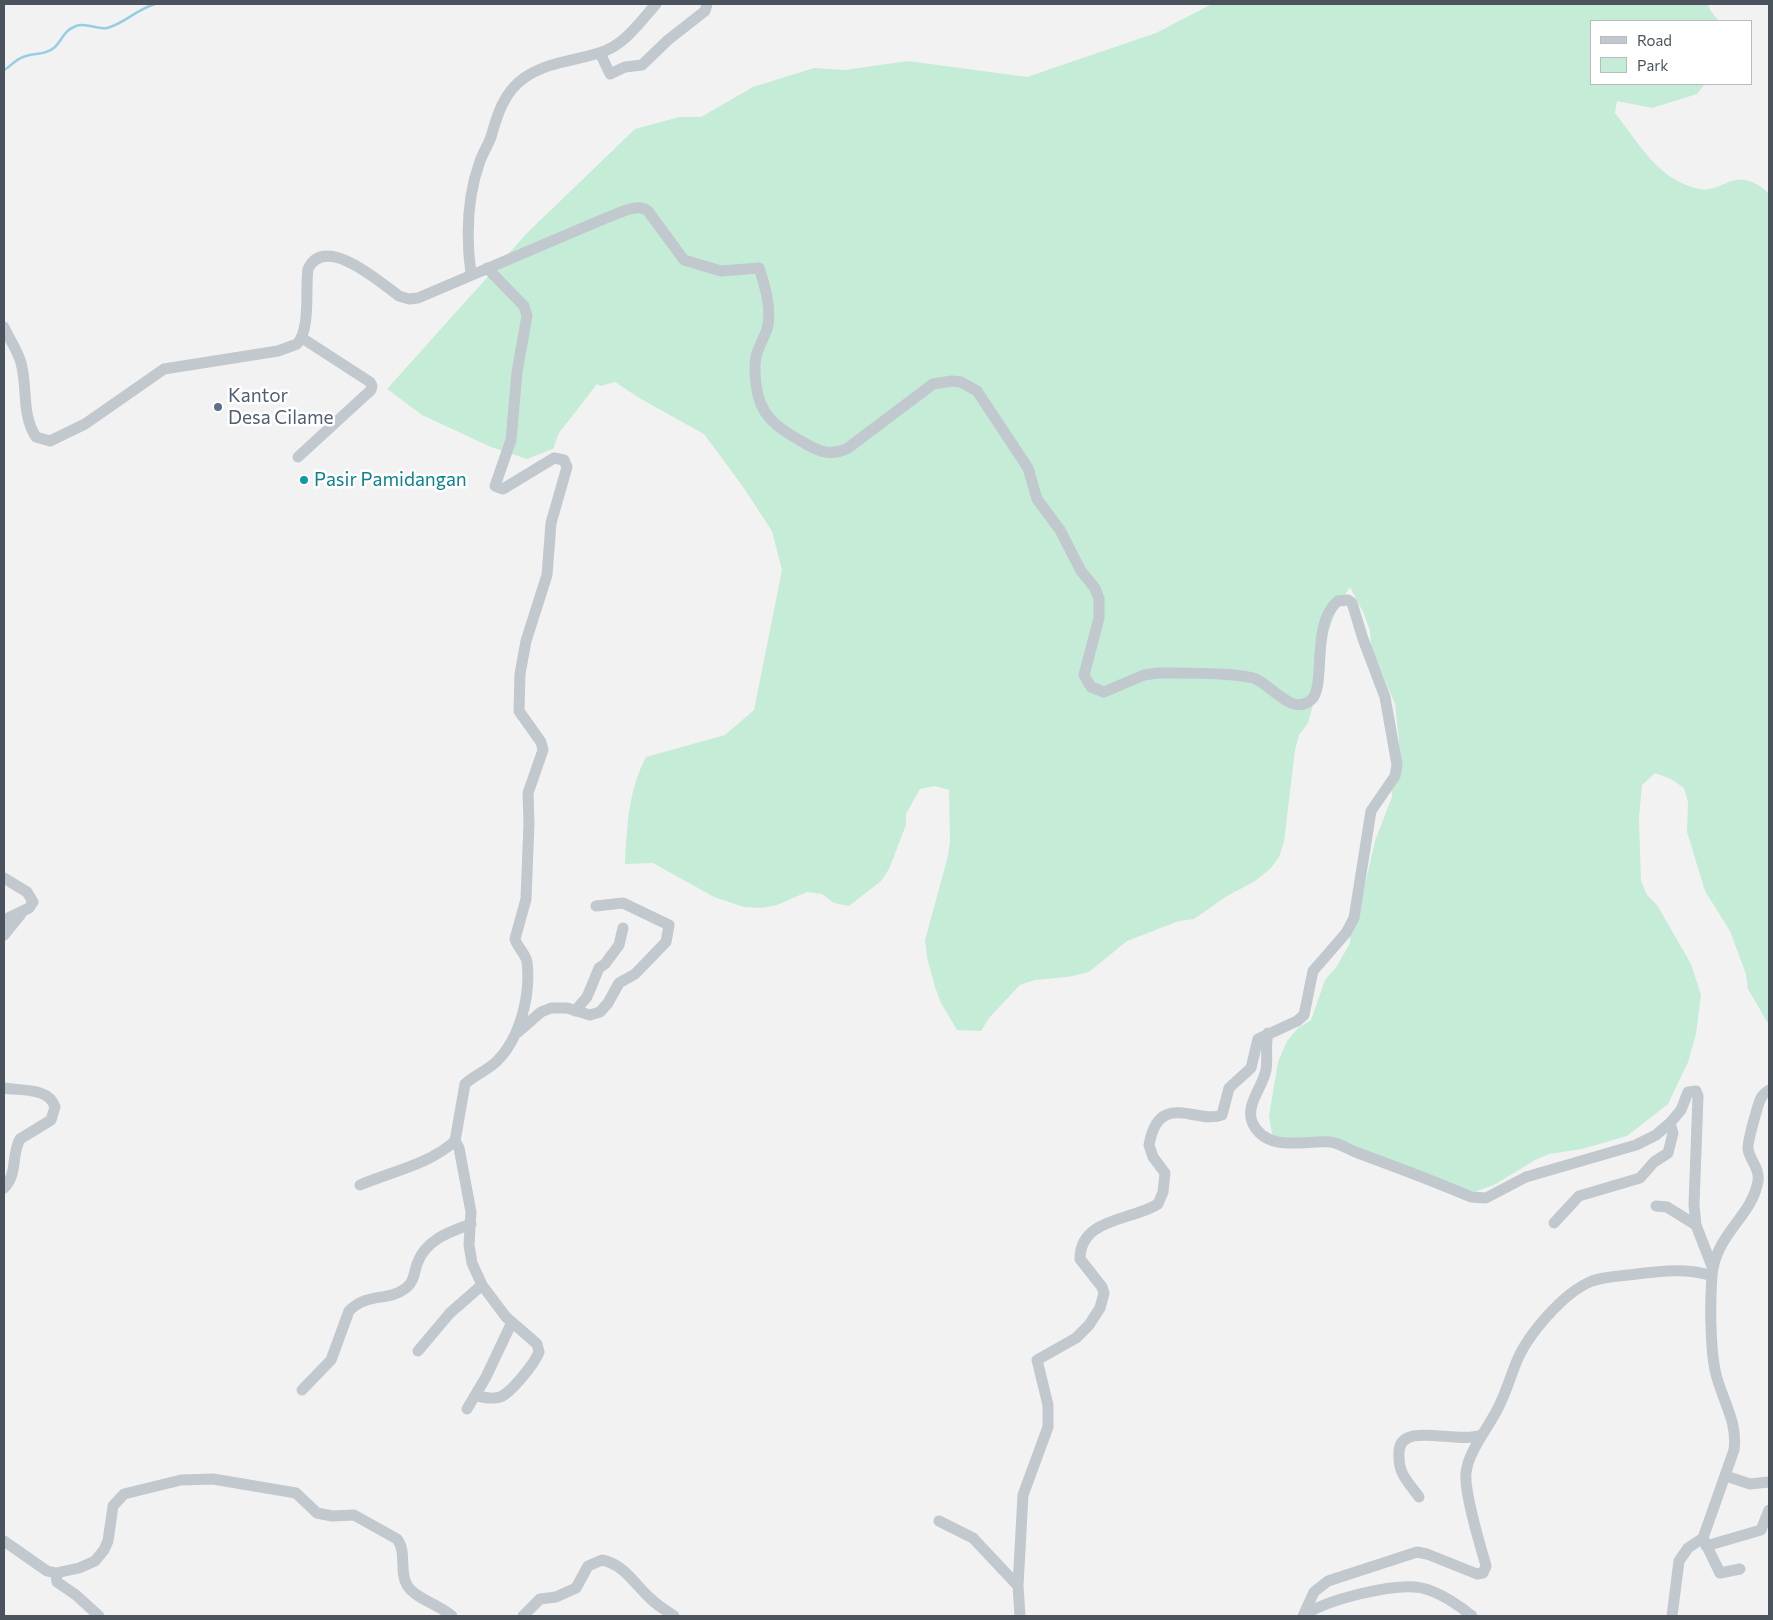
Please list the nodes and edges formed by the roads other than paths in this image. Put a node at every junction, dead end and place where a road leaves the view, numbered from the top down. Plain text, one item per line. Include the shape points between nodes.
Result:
1 (656, 4) edge
2 (707, 4) edge
3 (600, 53) junction
4 (487, 268) junction
5 (471, 274) junction
6 (4, 327) edge
7 (302, 338) junction
8 (298, 457) dead end
9 (4, 878) edge
10 (596, 906) dead end
11 (24, 911) junction
12 (4, 920) edge
13 (623, 928) dead end
14 (4, 935) edge
15 (574, 1011) junction
16 (1268, 1033) junction
17 (515, 1035) junction
18 (4, 1088) edge
19 (1769, 1090) edge
20 (1670, 1123) junction
21 (455, 1141) junction
22 (360, 1185) dead end
23 (4, 1188) edge
24 (1656, 1206) dead end
25 (1554, 1223) dead end
26 (471, 1224) junction
27 (1696, 1225) junction
28 (1713, 1273) junction
29 (482, 1285) junction
30 (512, 1322) junction
31 (418, 1351) dead end
32 (302, 1390) dead end
33 (476, 1396) junction
34 (467, 1409) dead end
35 (1481, 1435) junction
36 (1726, 1476) junction
37 (1769, 1482) edge
38 (1419, 1497) dead end
39 (1769, 1510) edge
40 (940, 1521) dead end
41 (4, 1541) edge
42 (1705, 1542) junction
43 (1740, 1569) dead end
44 (56, 1574) junction
45 (1018, 1586) junction
46 (99, 1616) edge
47 (452, 1616) edge
48 (523, 1616) edge
49 (674, 1616) edge
50 (1020, 1616) edge
51 (1303, 1616) edge
52 (1472, 1616) edge
53 (1672, 1616) edge

1 - 3 street via 632,32
2 - 3 street via 705,11 642,66 625,67 610,74
3 - 5 street via 546,66 522,79 502,102 470,200 467,248
4 - 5 street
4 - 16 street via 606,218 638,208 648,212 684,260 721,271 758,268 769,314 755,364 761,408 779,428 825,453 848,448 933,384 952,381 972,387 982,396 1011,440 1028,468 1038,499 1060,530 1081,571 1095,588 1099,599 1099,618 1084,675 1085,682 1096,690 1104,692 1144,675 1158,673 1244,676 1259,681 1298,706 1306,705 1315,698 1317,690 1325,620 1338,601 1352,603 1385,697 1396,770 1372,808 1351,926 1313,971 1304,1014 1288,1026
4 - 17 street via 524,306 527,316 516,372 511,440 495,486 503,489 554,458 564,460 567,467 550,529 546,575 526,641 520,674 519,711 543,750 528,793 526,899 515,939 526,959 525,1004
5 - 7 street via 421,297 409,299 399,296 346,259 317,258 308,268
6 - 7 street via 21,363 30,425 38,438 50,441 85,424 164,369 278,351 295,345
7 - 8 street via 372,386
9 - 11 street via 27,892 32,899 31,906
10 - 15 street via 627,904 655,916 669,928 666,942 635,974 619,983 604,1008 590,1015
11 - 12 street
11 - 14 street
13 - 15 street via 619,945 599,968 587,997
15 - 17 street via 551,1008 541,1012
16 - 20 street via 1266,1071 1251,1110 1252,1123 1259,1132 1271,1141 1281,1143 1334,1143 1471,1197 1486,1198 1526,1177 1636,1145
16 - 45 street via 1256,1044 1249,1072 1228,1088 1222,1115 1174,1113 1157,1124 1149,1145 1165,1173 1158,1204 1104,1224 1082,1244 1080,1260 1102,1288 1103,1301 1089,1325 1076,1338 1037,1360 1048,1404 1048,1428 1023,1495
17 - 21 street via 498,1060 465,1084
18 - 23 street via 43,1093 55,1107 51,1120 20,1139 14,1171
19 - 28 street via 1761,1098 1748,1142 1748,1151 1758,1172 1757,1188 1749,1206 1724,1237
20 - 25 street via 1673,1133 1668,1153 1654,1162 1640,1178 1579,1196
20 - 27 street via 1681,1110 1688,1092 1696,1090
21 - 22 street via 443,1152 415,1166
21 - 26 street via 465,1176
24 - 27 street via 1667,1207
26 - 29 street via 469,1244 472,1263
26 - 32 street via 426,1247 406,1288 390,1295 369,1298 355,1306 349,1312 331,1360
27 - 28 street
28 - 35 street via 1671,1270 1601,1278 1587,1284 1546,1318 1528,1340 1508,1388
28 - 36 street via 1715,1370 1735,1429 1734,1450
29 - 30 street
29 - 31 street via 450,1313
30 - 33 street
30 - 33 street via 537,1344 538,1356 504,1395 494,1398
33 - 34 street
35 - 38 street via 1458,1439 1418,1434 1405,1439 1399,1448 1399,1469
35 - 51 street via 1466,1476 1486,1566 1483,1573 1477,1574 1417,1552 1321,1585 1311,1597
36 - 37 street via 1750,1484
36 - 42 street
39 - 42 street via 1761,1530
40 - 45 street via 973,1538
41 - 44 street
42 - 43 street via 1720,1573
42 - 53 street via 1688,1548 1679,1561
44 - 46 street via 57,1582
44 - 47 street via 99,1558 108,1541 113,1506 124,1494 181,1480 213,1478 287,1490 299,1495 320,1514 350,1514 367,1520 398,1541 405,1582 409,1588
45 - 50 street
48 - 49 street via 540,1600 576,1588 588,1566 602,1560 621,1568 651,1599
51 - 52 street via 1318,1606 1355,1595 1405,1586 1437,1594

